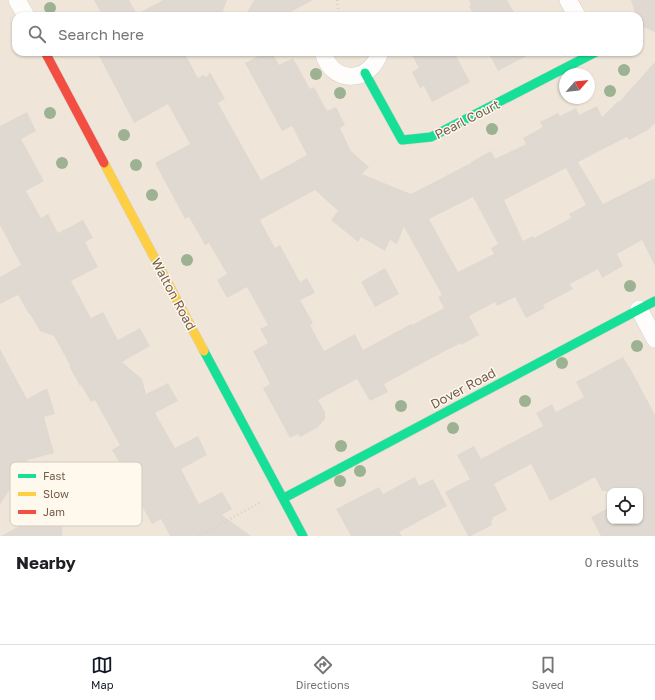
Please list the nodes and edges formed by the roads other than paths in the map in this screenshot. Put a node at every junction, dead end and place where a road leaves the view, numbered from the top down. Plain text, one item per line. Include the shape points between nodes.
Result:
1 (17, 0) edge
2 (568, 0) edge
3 (24, 12) edge
4 (574, 12) edge
5 (47, 56) edge
6 (324, 56) edge
7 (379, 56) edge
8 (590, 56) edge
9 (365, 73) junction
10 (655, 301) edge
11 (639, 309) junction
12 (655, 339) edge
13 (284, 498) junction
14 (303, 536) edge

1 - 3 street
2 - 4 street
5 - 13 street, Walton Road
6 - 9 street via 330,67 338,73 347,76
7 - 9 street via 378,61
8 - 9 street, Pearl Court via 431,138 402,140
10 - 11 street, Dover Road
11 - 12 street
11 - 13 street, Dover Road
13 - 14 street, Walton Road

